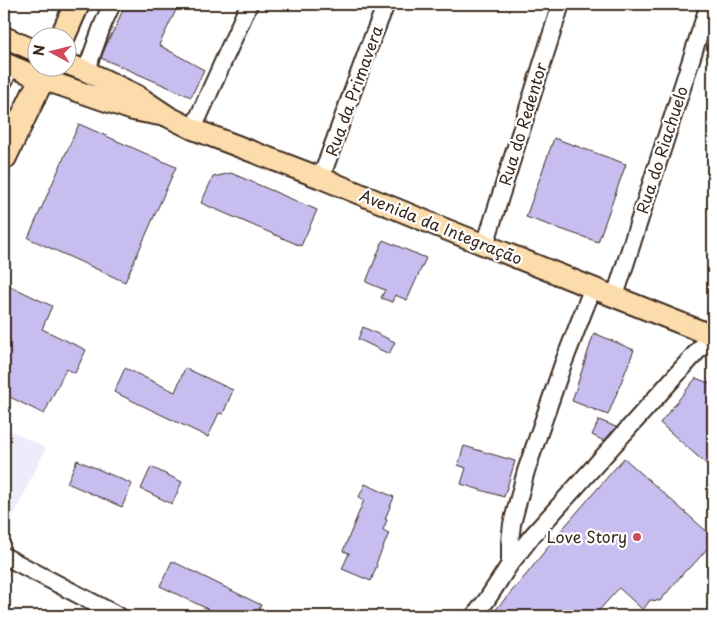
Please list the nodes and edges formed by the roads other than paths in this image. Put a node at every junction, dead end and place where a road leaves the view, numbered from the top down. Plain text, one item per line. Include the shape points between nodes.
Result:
1 (77, 4) edge
2 (112, 4) edge
3 (249, 4) edge
4 (386, 4) edge
5 (561, 4) edge
6 (709, 4) edge
7 (66, 28) edge
8 (4, 37) edge
9 (28, 48) edge
10 (78, 66) edge
11 (78, 68) edge
12 (6, 70) edge
13 (28, 72) edge
14 (43, 78) edge
15 (57, 78) edge
16 (169, 116) junction
17 (193, 129) junction
18 (4, 157) edge
19 (322, 178) junction
20 (485, 245) junction
21 (593, 288) junction
22 (615, 296) junction
23 (712, 336) edge
24 (4, 556) edge
25 (510, 564) junction
26 (120, 616) edge
27 (474, 616) edge

1 - 7 highway
2 - 10 street
3 - 17 street
4 - 19 street, Rua da Primavera
5 - 20 street, Rua do Redentor
6 - 22 street, Rua do Riachuelo
8 - 9 main road
11 - 16 main road, Avenida da Integração via 136,95
12 - 13 main road, Avenida da Integração
14 - 18 highway
15 - 16 main road, Avenida da Integração via 133,110
16 - 17 main road, Avenida da Integração
17 - 19 main road, Avenida da Integração
19 - 20 main road, Avenida da Integração
20 - 21 main road, Avenida da Integração
21 - 22 main road, Avenida da Integração
21 - 25 street via 526,471 512,524
22 - 23 main road, Avenida da Integração
23 - 25 street
24 - 26 street
25 - 27 street

